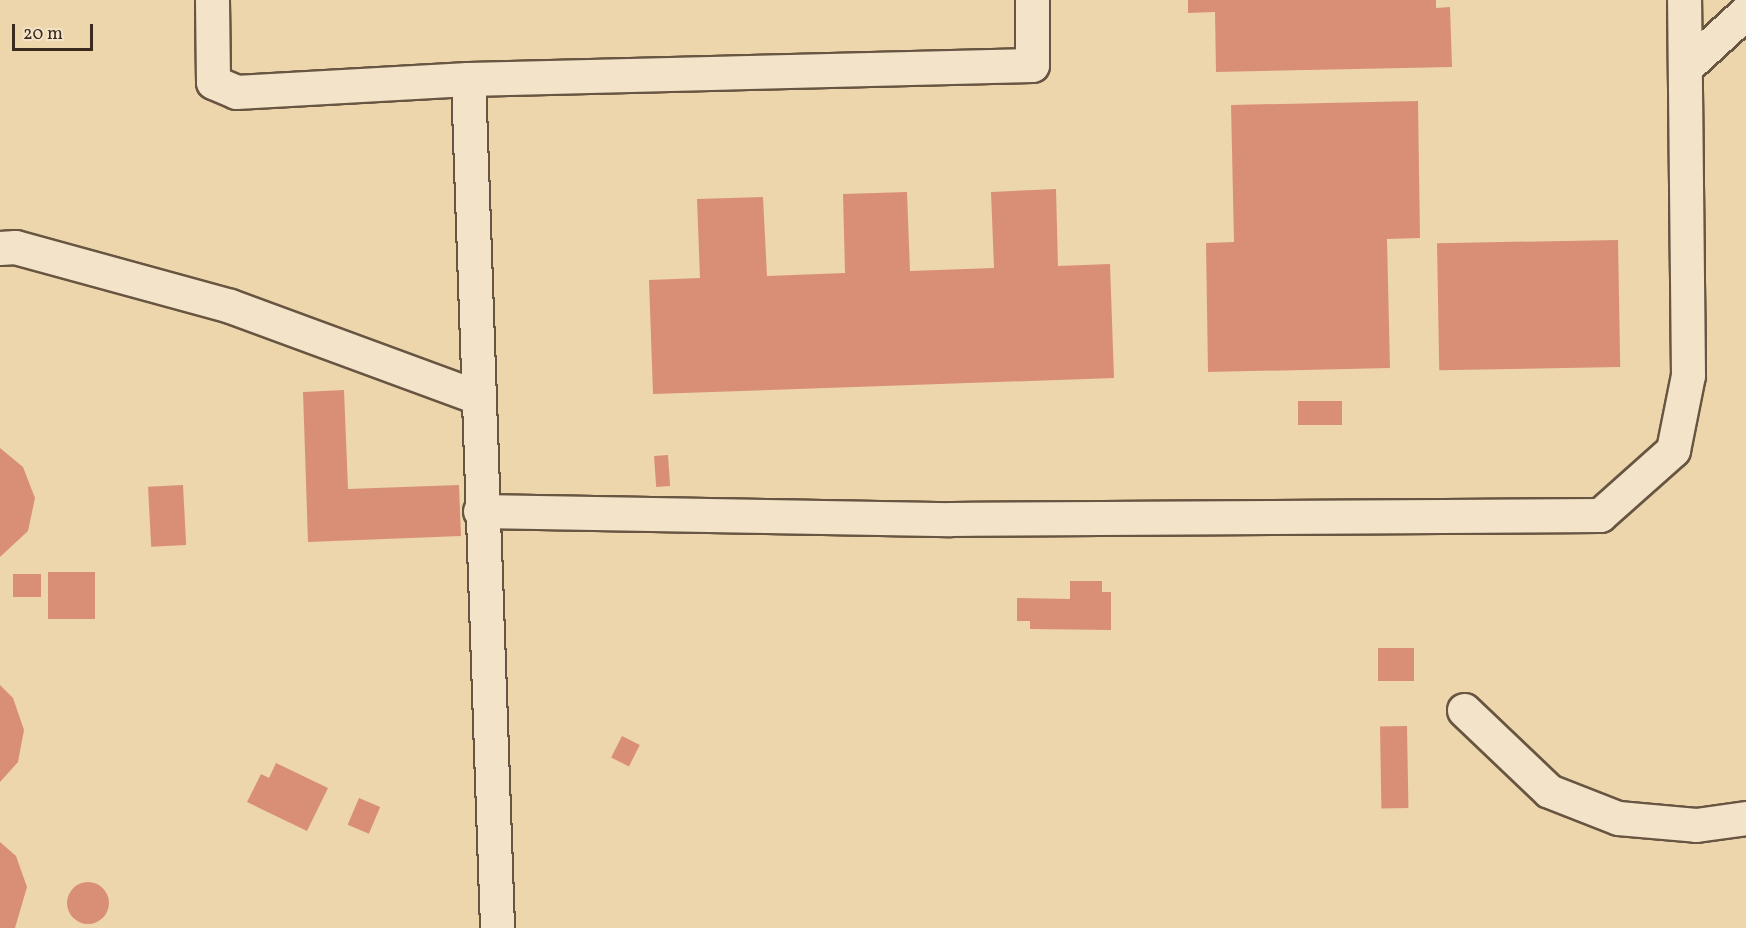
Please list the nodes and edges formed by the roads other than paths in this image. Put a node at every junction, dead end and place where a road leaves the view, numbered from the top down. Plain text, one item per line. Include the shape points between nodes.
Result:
1 (212, 0) edge
2 (1032, 0) edge
3 (1684, 0) edge
4 (1746, 12) edge
5 (1686, 67) junction
6 (468, 80) junction
7 (0, 248) edge
8 (477, 397) junction
9 (480, 511) junction
10 (1464, 711) dead end
11 (1746, 818) edge
12 (497, 928) edge

1 - 6 lane via 213,82 236,92
2 - 6 lane via 1032,65
3 - 5 lane
4 - 5 lane
5 - 9 lane via 1688,375 1673,450 1599,515 951,519
6 - 8 lane
7 - 8 lane via 15,247 230,306
8 - 9 lane
9 - 12 lane
10 - 11 lane via 1549,790 1618,818 1696,825

